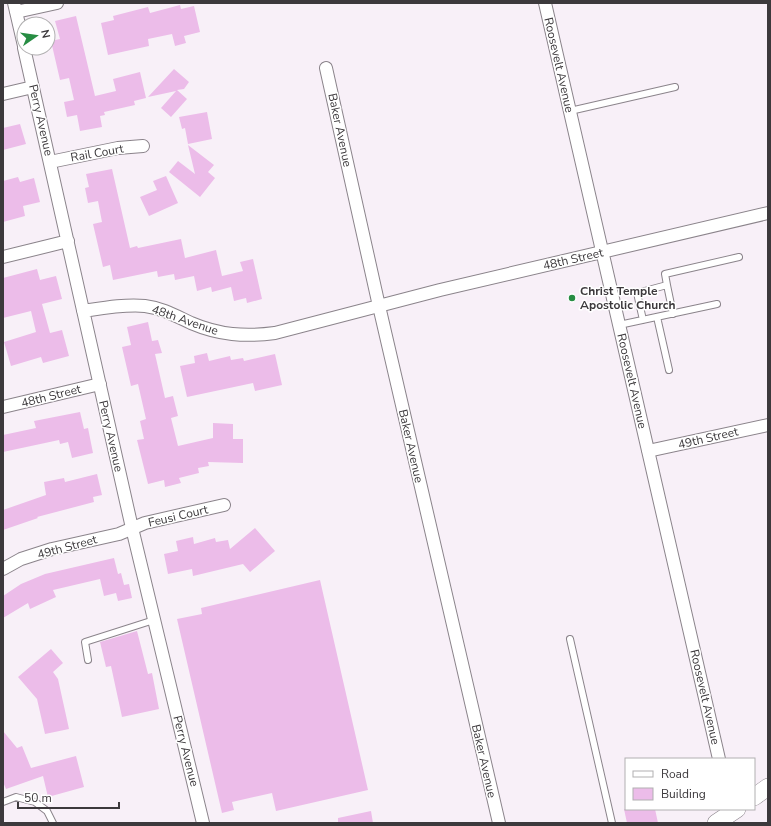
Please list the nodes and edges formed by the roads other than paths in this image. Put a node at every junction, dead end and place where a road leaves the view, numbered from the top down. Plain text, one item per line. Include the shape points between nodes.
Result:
1 (57, 3) edge
2 (545, 3) edge
3 (15, 8) edge
4 (26, 56) edge
5 (326, 68) dead end
6 (33, 87) junction
7 (674, 87) dead end
8 (3, 94) edge
9 (570, 111) junction
10 (143, 146) dead end
11 (50, 162) junction
12 (768, 213) edge
13 (68, 241) junction
14 (602, 252) junction
15 (3, 256) edge
16 (739, 257) dead end
17 (668, 285) junction
18 (717, 304) dead end
19 (379, 306) junction
20 (83, 311) junction
21 (673, 314) junction
22 (657, 317) junction
23 (643, 320) junction
24 (619, 325) junction
25 (669, 370) dead end
26 (100, 384) junction
27 (3, 407) edge
28 (768, 425) edge
29 (648, 451) junction
30 (224, 505) dead end
31 (132, 528) junction
32 (3, 568) edge
33 (154, 620) junction
34 (570, 639) dead end
35 (88, 660) dead end
36 (719, 758) edge
37 (768, 787) edge
38 (755, 796) edge
39 (3, 802) edge
40 (733, 810) edge
41 (53, 823) edge
42 (203, 823) edge
43 (499, 823) edge
44 (612, 823) edge
45 (716, 823) edge

1 - 3 street
2 - 9 street, Roosevelt Avenue
4 - 6 street, Perry Avenue
5 - 19 street, Baker Avenue
6 - 8 street
6 - 11 street, Perry Avenue
7 - 9 lane
9 - 14 street, Roosevelt Avenue
10 - 11 street, Rail Court via 118,148
11 - 13 street, Perry Avenue
12 - 14 street, 48th Street
13 - 15 street
13 - 20 street, Perry Avenue
14 - 19 street, 48th Street
14 - 24 street, Roosevelt Avenue
16 - 17 lane via 665,274
17 - 21 lane
17 - 23 lane via 636,293
18 - 21 lane
19 - 20 street, 48th Avenue via 256,336 236,336 218,332 161,309 144,306
19 - 43 street, Baker Avenue
20 - 26 street, Perry Avenue
21 - 22 lane
22 - 23 lane
22 - 25 lane
23 - 24 lane
24 - 29 street, Roosevelt Avenue
26 - 27 street, 48th Street
26 - 31 street, Perry Avenue
28 - 29 street, 49th Street
29 - 36 street, Roosevelt Avenue
30 - 31 street, Feusi Court
31 - 32 street, 49th Street via 119,534 52,549
31 - 33 street, Perry Avenue
33 - 35 lane via 85,642
33 - 42 street, Perry Avenue
34 - 44 lane
37 - 38 main road
39 - 41 lane via 16,797 35,802 47,811
40 - 45 main road

